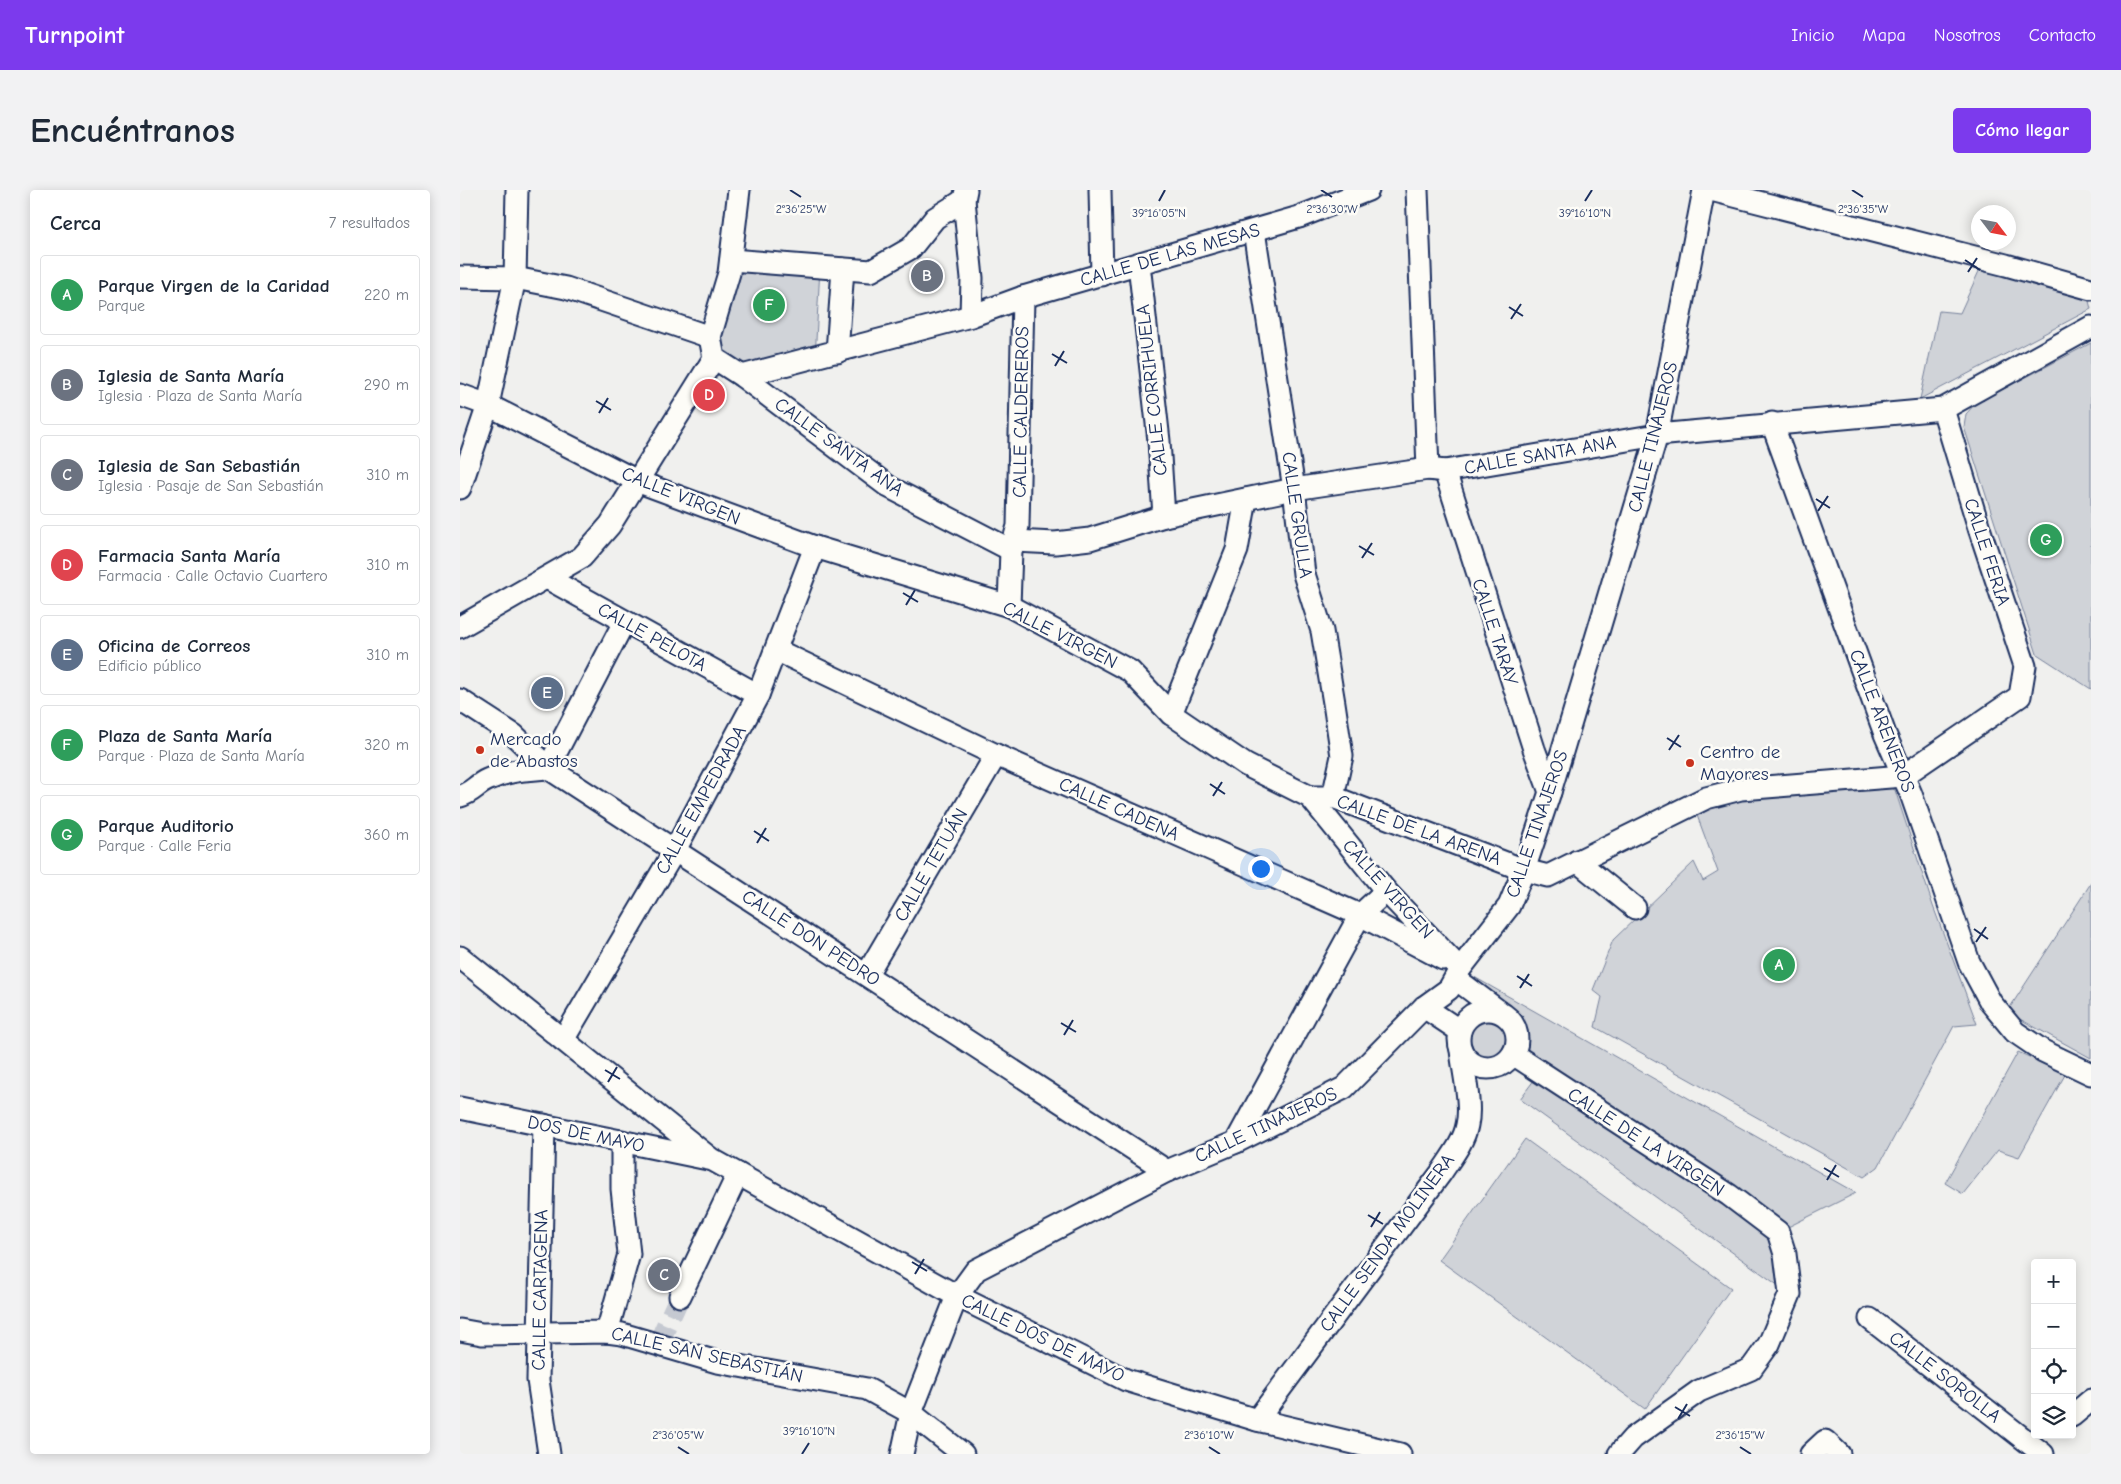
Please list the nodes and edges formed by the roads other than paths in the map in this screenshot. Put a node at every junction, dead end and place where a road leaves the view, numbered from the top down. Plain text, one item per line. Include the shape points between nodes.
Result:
1 (517, 190) edge
2 (739, 190) edge
3 (1100, 190) edge
4 (1368, 190) edge
5 (1417, 190) edge
6 (1704, 190) edge
7 (1710, 190) edge
8 (965, 195) edge
9 (1254, 230) junction
10 (731, 260) junction
11 (1139, 264) junction
12 (843, 270) junction
13 (1102, 275) junction
14 (460, 277) edge
15 (515, 278) junction
16 (2091, 289) edge
17 (1023, 298) junction
18 (971, 316) junction
19 (2088, 330) edge
20 (710, 337) junction
21 (837, 352) junction
22 (714, 358) junction
23 (742, 376) junction
24 (460, 395) edge
25 (488, 405) junction
26 (1943, 409) junction
27 (1772, 423) junction
28 (1657, 434) junction
29 (1436, 470) junction
30 (639, 482) junction
31 (460, 488) edge
32 (1294, 489) junction
33 (1246, 499) junction
34 (1164, 516) junction
35 (1014, 539) junction
36 (815, 547) junction
37 (547, 578) junction
38 (1009, 606) junction
39 (624, 622) junction
40 (460, 628) edge
41 (776, 650) junction
42 (758, 695) junction
43 (2020, 696) joint
44 (460, 700) edge
45 (1171, 714) junction
46 (996, 755) junction
47 (548, 768) junction
48 (1903, 776) junction
49 (1550, 792) junction
50 (460, 796) edge
51 (1310, 797) junction
52 (1333, 797) junction
53 (675, 850) junction
54 (1577, 861) junction
55 (1524, 870) junction
56 (1386, 890) junction
57 (1635, 908) dead end
58 (1360, 914) junction
59 (460, 957) edge
60 (867, 974) junction
61 (1455, 979) junction
62 (1424, 1007) junction
63 (1501, 1012) junction
64 (1460, 1036) junction
65 (563, 1040) junction
66 (1513, 1054) junction
67 (2091, 1074) edge
68 (460, 1108) edge
69 (544, 1125) junction
70 (622, 1141) junction
71 (1236, 1142) junction
72 (711, 1159) junction
73 (1167, 1171) junction
74 (738, 1174) junction
75 (680, 1296) tunnel mouth
76 (957, 1296) junction
77 (1870, 1319) dead end
78 (460, 1330) edge
79 (607, 1332) junction
80 (538, 1334) junction
81 (2091, 1400) edge
82 (912, 1413) junction
83 (2076, 1413) edge
84 (1257, 1420) junction
85 (2040, 1448) edge
86 (549, 1454) edge
87 (902, 1454) edge
88 (963, 1454) edge
89 (1400, 1454) edge
90 (1619, 1454) edge

1 - 15 street
2 - 10 street
3 - 13 street
4 - 9 street, CALLE DE LAS MESAS via 1299,217
5 - 29 street, CALLE TARAY
6 - 28 street, CALLE TINAJEROS
7 - 16 street
8 - 12 street via 935,218 911,248 871,271
8 - 18 street via 972,278
9 - 11 street, CALLE DE LAS MESAS
9 - 32 street, CALLE GRULLA
10 - 12 street
10 - 20 street
11 - 13 street, CALLE DE LAS MESAS
11 - 34 street, CALLE CORRIHUELA
12 - 21 street
13 - 17 street, CALLE DE LAS MESAS
14 - 15 street
15 - 20 street via 566,288
15 - 25 street
17 - 18 street, CALLE DE LAS MESAS
17 - 35 street, CALLE CALDEREROS
18 - 21 street, CALLE DE LAS MESAS
19 - 26 street, CALLE SANTA ANA
20 - 22 street
21 - 23 street, CALLE DE LAS MESAS
22 - 23 street, CALLE SANTA ANA
22 - 30 street
23 - 35 street, CALLE SANTA ANA via 889,488
24 - 25 street, CALLE VIRGEN
25 - 30 street, CALLE VIRGEN
25 - 31 street
26 - 27 street, CALLE SANTA ANA
26 - 43 street, CALLE FERIA via 2025,666
27 - 28 street, CALLE SANTA ANA
27 - 48 street, CALLE ARENEROS
28 - 29 street, CALLE SANTA ANA
28 - 49 street, CALLE TINAJEROS
29 - 32 street, CALLE SANTA ANA
29 - 49 street, CALLE TARAY
30 - 36 street, CALLE VIRGEN
30 - 37 street via 610,525 582,557
32 - 33 street, CALLE SANTA ANA
32 - 52 street, CALLE GRULLA via 1304,574 1322,631 1342,756
33 - 34 street, CALLE SANTA ANA
33 - 45 street via 1237,550
34 - 35 street, CALLE SANTA ANA via 1090,539 1055,542
35 - 38 street, CALLE CALDEREROS
36 - 38 street, CALLE VIRGEN
36 - 41 street, CALLE EMPEDRADA
37 - 39 street, CALLE PELOTA
37 - 40 street
38 - 45 street, CALLE VIRGEN via 1130,672
39 - 42 street, CALLE PELOTA
39 - 47 street
41 - 42 street, CALLE EMPEDRADA
41 - 46 street, CALLE CADENA
42 - 53 street, CALLE EMPEDRADA
43 - 48 street, CALLE DE LA ARENA
44 - 47 street, CALLE DON PEDRO via 514,735
45 - 51 street, CALLE VIRGEN via 1246,765
46 - 58 street, CALLE CADENA
46 - 60 street, CALLE TETUÁN
47 - 50 street via 508,771
47 - 53 street, CALLE DON PEDRO
48 - 54 street, CALLE DE LA ARENA via 1741,789 1706,798
48 - 67 street, CALLE ARENEROS via 1969,962 1990,1003 2015,1032 2043,1051
49 - 55 street, CALLE TINAJEROS
51 - 52 street, CALLE DE LA ARENA
51 - 56 street, CALLE VIRGEN
52 - 55 street, CALLE DE LA ARENA
53 - 60 street, CALLE DON PEDRO
53 - 65 street, CALLE EMPEDRADA
54 - 55 street, CALLE DE LA ARENA via 1548,876
54 - 57 street
55 - 61 street, CALLE TINAJEROS via 1509,906
56 - 58 street
56 - 61 street, CALLE VIRGEN
58 - 61 street, CALLE CADENA
58 - 71 street
59 - 65 street
60 - 73 street, CALLE DON PEDRO
61 - 62 street, CALLE TINAJEROS
61 - 63 street
61 - 64 street, CALLE SENDA MOLINERA
62 - 64 street
62 - 71 street, CALLE TINAJEROS via 1344,1088
63 - 64 street via 1480,1011 1467,1018
63 - 66 street via 1516,1031
64 - 66 street via 1471,1064 1489,1068 1501,1065
64 - 84 street, CALLE SENDA MOLINERA via 1468,1110 1464,1136 1441,1173
65 - 72 street
66 - 90 street, CALLE DE LA VIRGEN via 1728,1195 1778,1232 1785,1254 1790,1294 1769,1344 1751,1369 1699,1391 1633,1438
68 - 69 street, DOS DE MAYO
69 - 70 street, DOS DE MAYO
69 - 80 street, CALLE CARTAGENA
70 - 72 street, DOS DE MAYO
70 - 79 street via 622,1189 629,1254
71 - 73 street, CALLE TINAJEROS
72 - 74 street, CALLE DOS DE MAYO
73 - 76 street, CALLE TINAJEROS via 976,1270
74 - 75 street
74 - 76 street, CALLE DOS DE MAYO
76 - 82 street, CALLE TINAJEROS
76 - 84 street, CALLE DOS DE MAYO via 1126,1380
77 - 85 street, CALLE SOROLLA
78 - 80 street, CALLE SAN SEBASTIÁN via 482,1334
79 - 80 street, CALLE SAN SEBASTIÁN
79 - 82 street, CALLE SAN SEBASTIÁN via 718,1362 867,1389
80 - 86 street, CALLE CARTAGENA via 538,1380
81 - 83 street
82 - 87 street, CALLE TINAJEROS
82 - 88 street, CALLE SAN SEBASTIÁN
84 - 89 street, CALLE DOS DE MAYO

